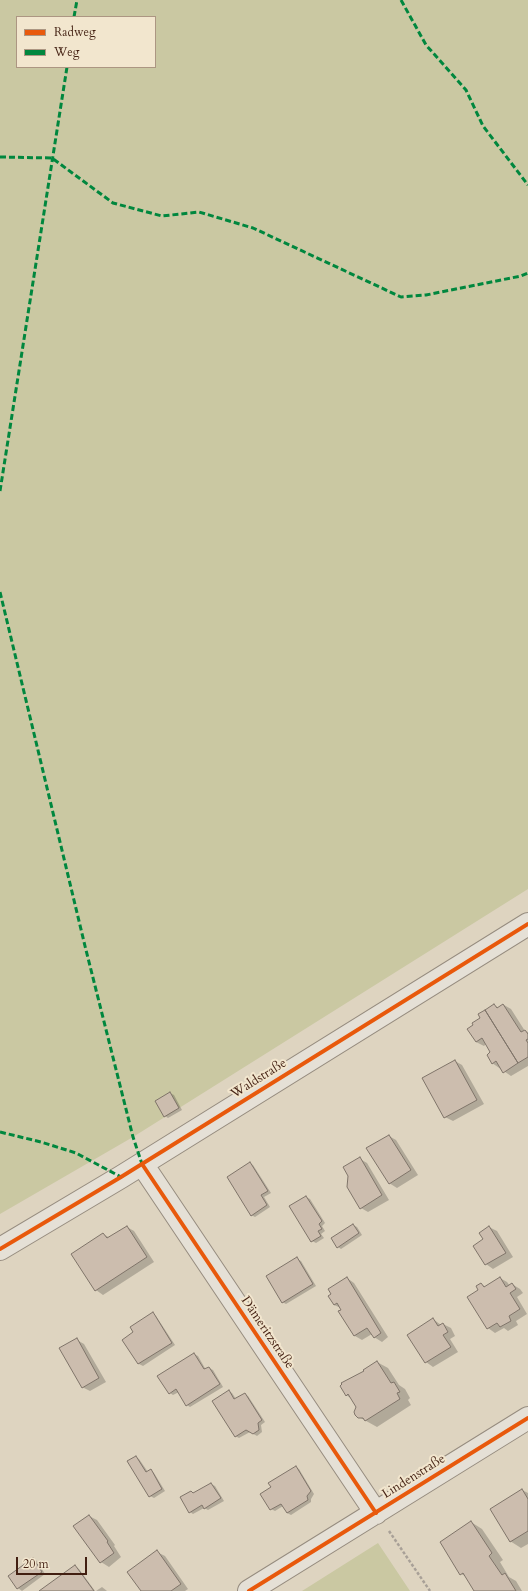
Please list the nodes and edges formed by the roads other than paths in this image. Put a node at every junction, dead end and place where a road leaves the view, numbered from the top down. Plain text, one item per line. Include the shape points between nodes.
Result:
1 (528, 924) edge
2 (142, 1164) junction
3 (0, 1249) edge
4 (528, 1418) edge
5 (376, 1513) junction
6 (249, 1591) edge

1 - 2 street, Waldstraße
2 - 3 street, Waldstraße
2 - 5 street, Dämeritzstraße
4 - 5 street, Lindenstraße
5 - 6 street, Lindenstraße

